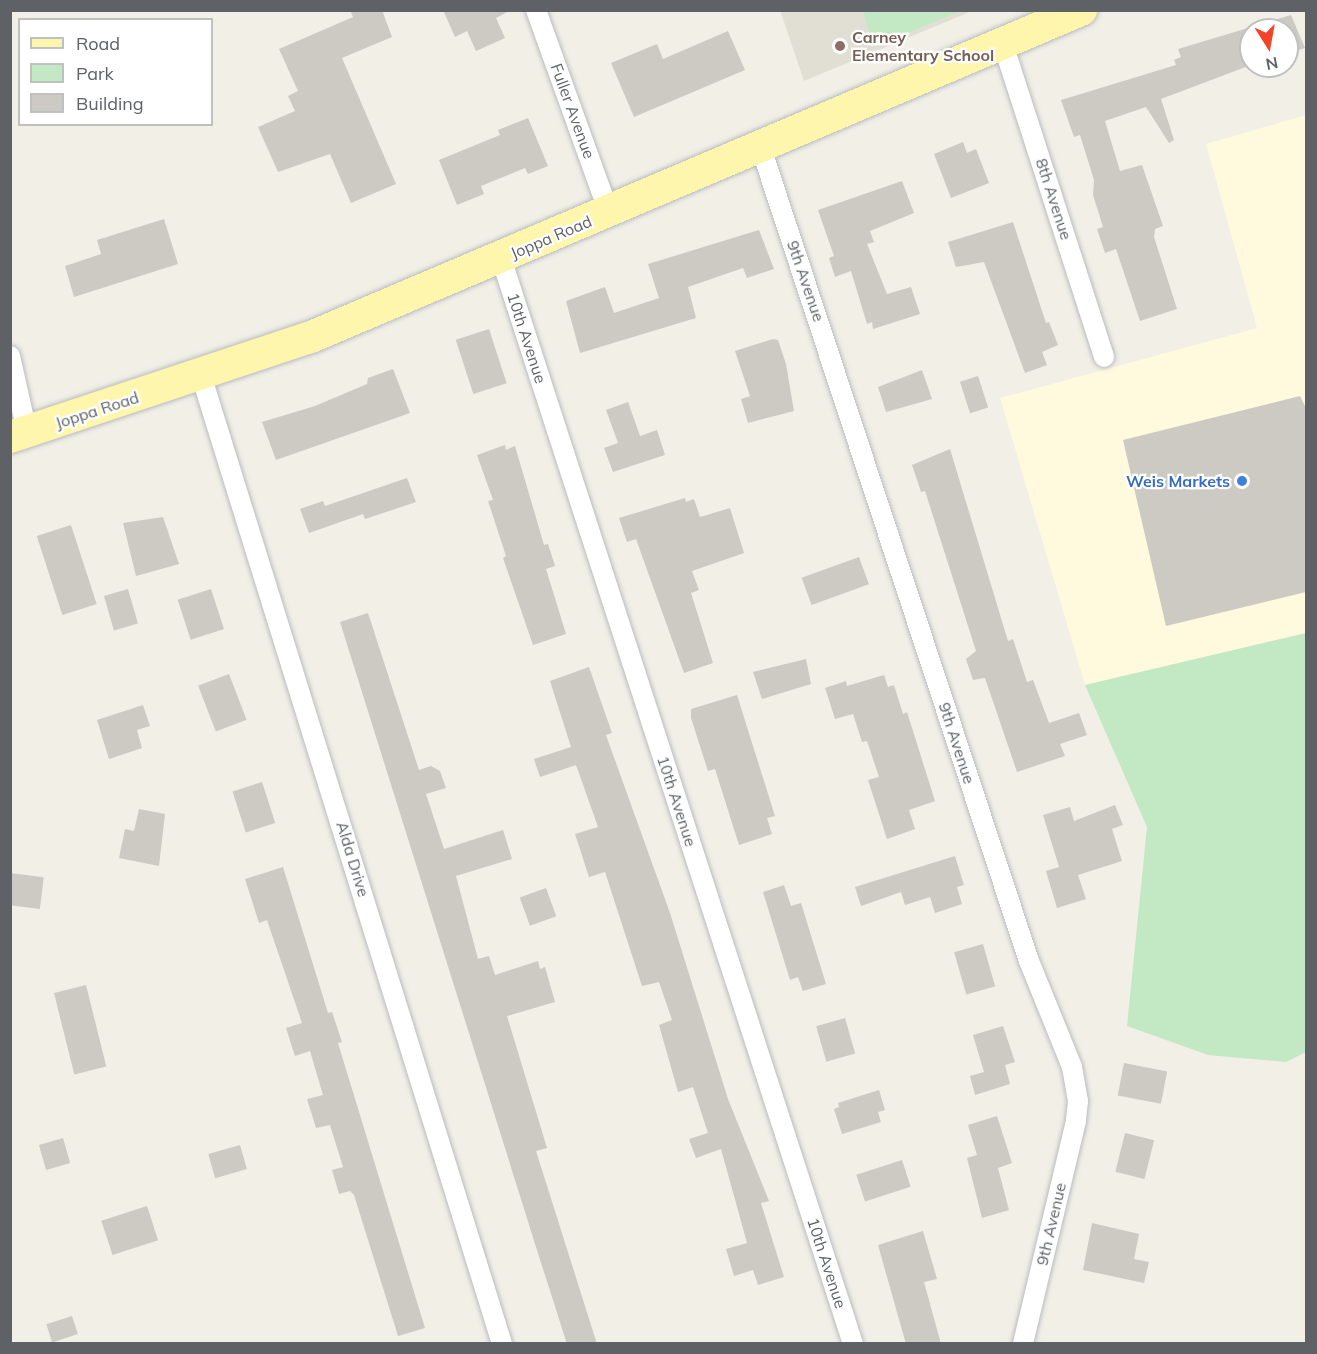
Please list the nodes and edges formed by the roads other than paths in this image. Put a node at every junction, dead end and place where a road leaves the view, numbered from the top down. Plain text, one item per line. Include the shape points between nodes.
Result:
1 (536, 10) edge
2 (1081, 10) edge
3 (1002, 41) junction
4 (761, 148) junction
5 (609, 213) junction
6 (501, 258) junction
7 (10, 356) edge
8 (1104, 357) dead end
9 (201, 375) junction
10 (19, 435) edge
11 (502, 1344) edge
12 (853, 1344) edge
13 (1023, 1344) edge

1 - 5 street, Fuller Avenue
2 - 3 main road, Joppa Road
3 - 4 main road, Joppa Road
3 - 8 street, 8th Avenue
4 - 5 main road, Joppa Road
4 - 13 street, 9th Avenue via 1029,961 1072,1067 1076,1121
5 - 6 main road, Joppa Road
6 - 9 main road, Joppa Road via 311,336
6 - 12 street, 10th Avenue
7 - 10 street
9 - 10 main road, Joppa Road
9 - 11 street, Alda Drive

